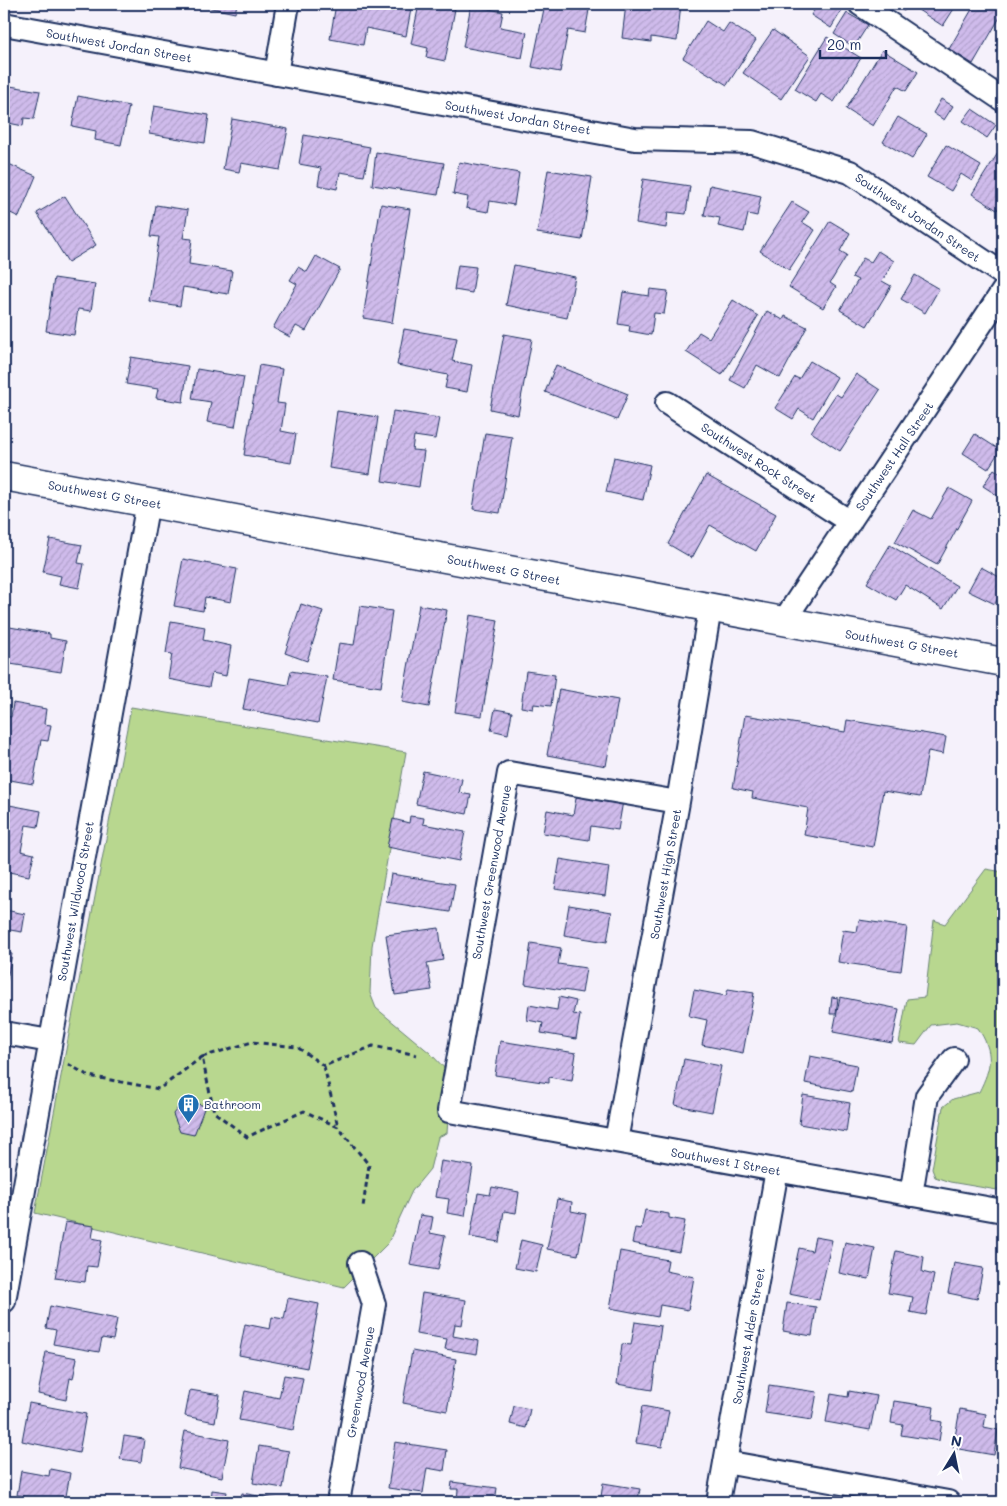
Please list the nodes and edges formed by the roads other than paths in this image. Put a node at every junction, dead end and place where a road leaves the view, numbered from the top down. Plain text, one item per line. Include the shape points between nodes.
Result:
1 (288, 4) edge
2 (860, 4) edge
3 (4, 24) edge
4 (276, 74) junction
5 (1003, 100) edge
6 (1003, 274) edge
7 (1003, 291) edge
8 (668, 403) dead end
9 (4, 476) edge
10 (148, 502) junction
11 (850, 522) junction
12 (710, 608) junction
13 (784, 622) junction
14 (1003, 662) edge
15 (678, 802) junction
16 (4, 1032) edge
17 (50, 1041) junction
18 (954, 1059) dead end
19 (449, 1111) joint
20 (616, 1141) junction
21 (777, 1170) junction
22 (911, 1195) junction
23 (1003, 1211) edge
24 (360, 1263) dead end
25 (4, 1301) edge
26 (725, 1462) junction
27 (338, 1502) edge
28 (718, 1502) edge
29 (948, 1502) edge

1 - 4 street
2 - 5 street
3 - 4 street, Southwest Jordan Street
4 - 6 street, Southwest Jordan Street via 635,139 752,142 850,172
7 - 11 street, Southwest Hall Street
8 - 11 street, Southwest Rock Street
9 - 10 main road, Southwest G Street
10 - 12 main road, Southwest G Street
10 - 17 street, Southwest Wildwood Street
11 - 13 street, Southwest Hall Street
12 - 13 main road, Southwest G Street
12 - 15 street, Southwest High Street
13 - 14 main road, Southwest G Street
15 - 19 street, Southwest Greenwood Avenue via 509,773
15 - 20 street, Southwest High Street
16 - 17 street
17 - 25 street, Southwest Wildwood Street
18 - 22 street via 927,1096
19 - 20 street, Southwest I Street
20 - 21 street, Southwest I Street
21 - 22 street, Southwest I Street
21 - 26 street, Southwest Alder Street
22 - 23 street, Southwest I Street
24 - 27 street, Greenwood Avenue via 374,1304
26 - 28 street, Southwest Alder Street
26 - 29 street

